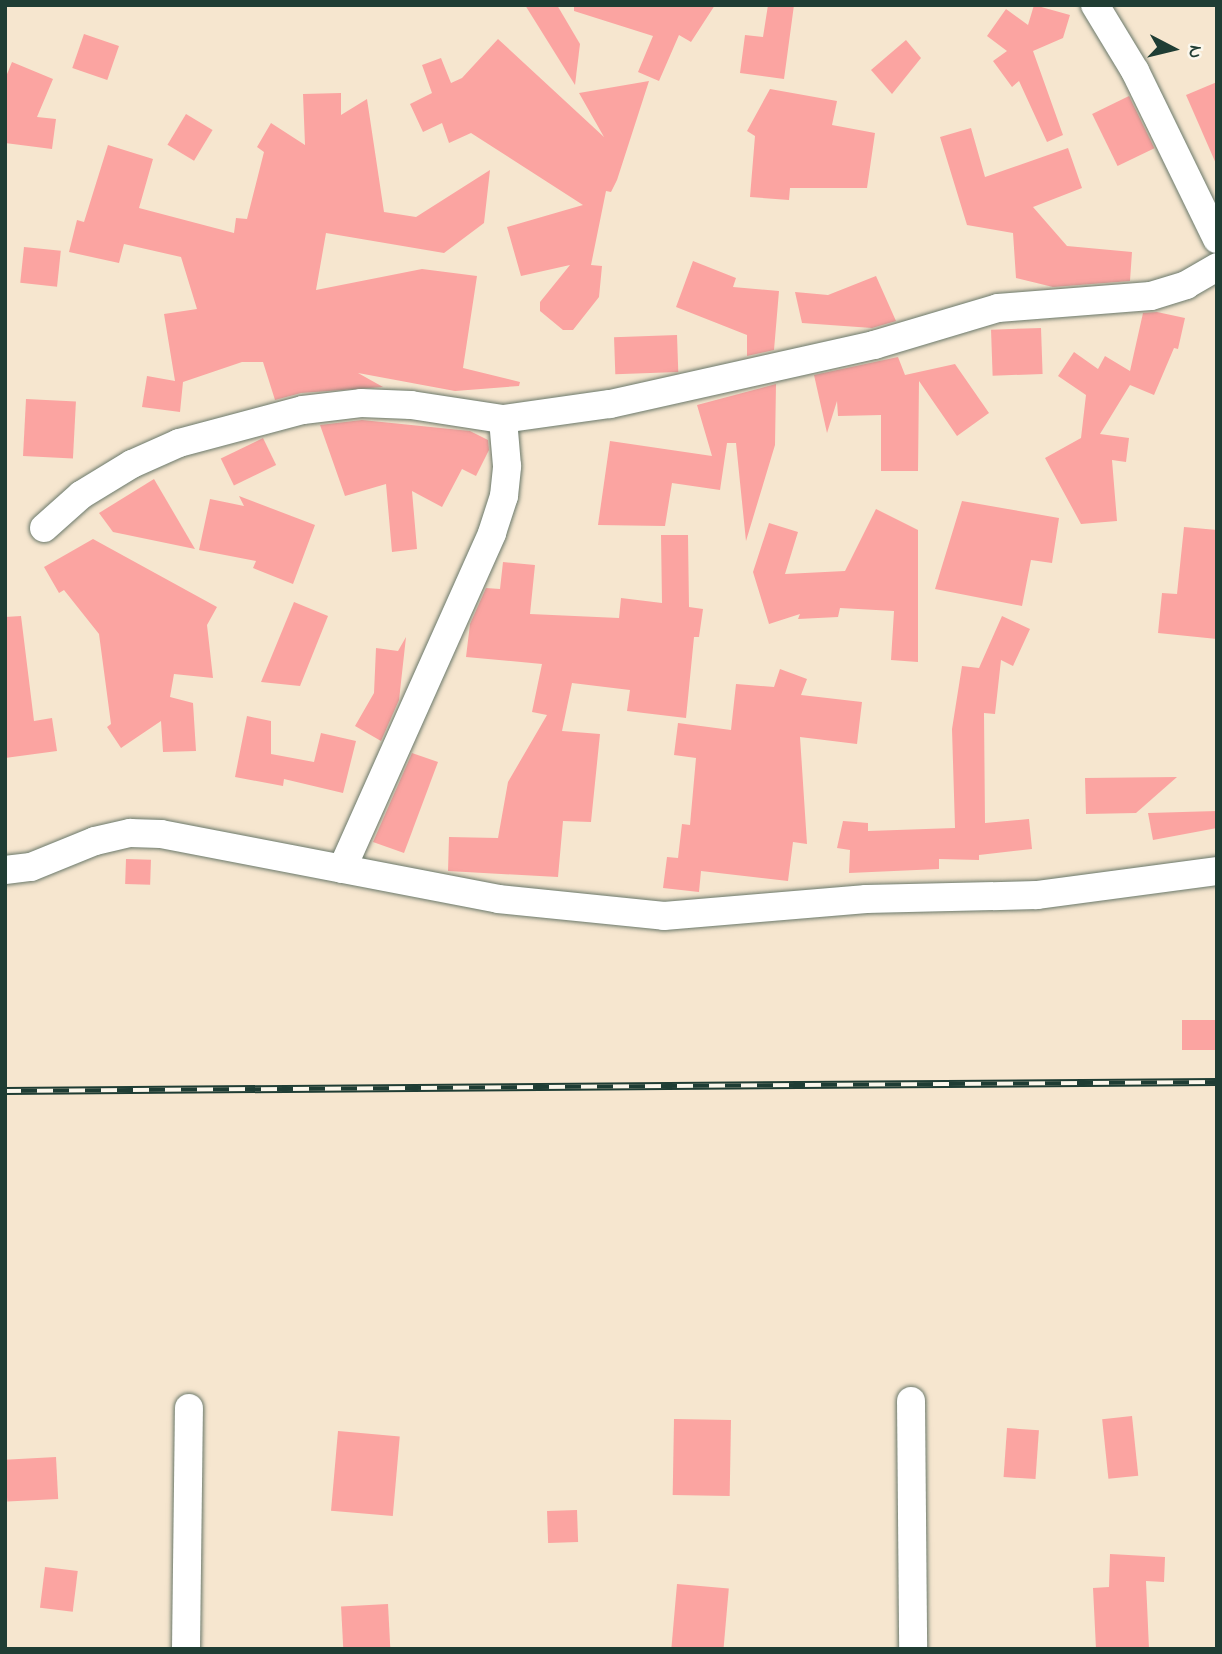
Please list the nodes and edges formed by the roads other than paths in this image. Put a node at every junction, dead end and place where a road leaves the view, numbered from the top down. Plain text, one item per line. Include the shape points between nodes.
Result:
1 (1096, 5) edge
2 (1217, 239) edge
3 (1217, 267) edge
4 (503, 419) junction
5 (44, 528) dead end
6 (342, 869) junction
7 (5, 870) edge
8 (1217, 871) edge
9 (912, 1401) dead end
10 (189, 1408) dead end
11 (186, 1649) edge
12 (913, 1649) edge

1 - 2 street via 1135,71
3 - 4 street via 1186,285 1151,296 998,308 874,345 610,404
4 - 5 street via 411,405 361,403 303,410 179,443 132,464 81,495
4 - 6 street via 507,466 504,496 492,533
6 - 7 street via 161,834 130,833 95,841 30,867
6 - 8 street via 498,899 664,916 866,899 1037,895
9 - 12 street
10 - 11 street

